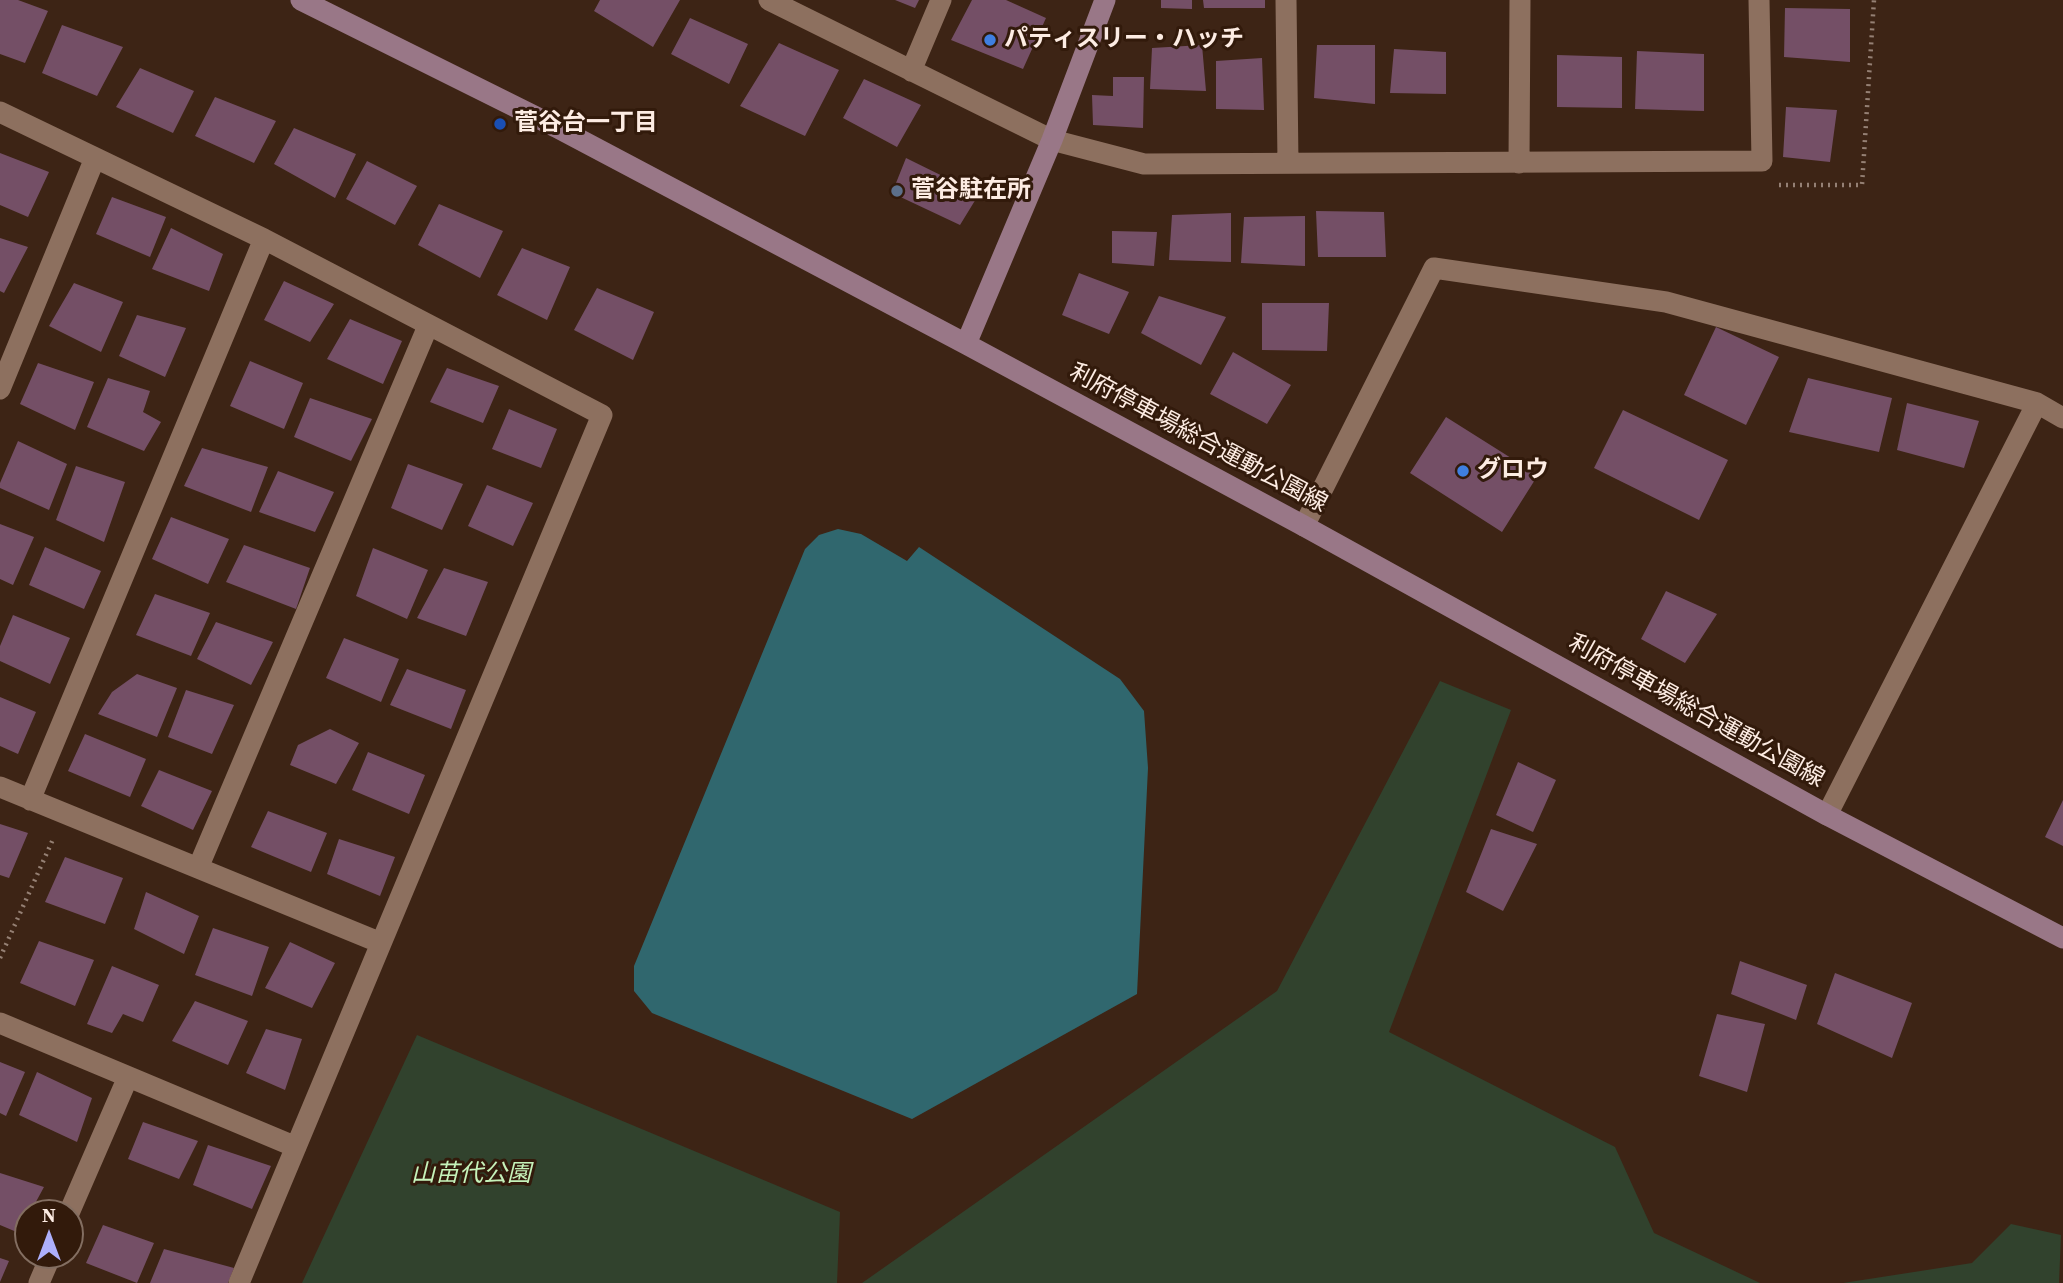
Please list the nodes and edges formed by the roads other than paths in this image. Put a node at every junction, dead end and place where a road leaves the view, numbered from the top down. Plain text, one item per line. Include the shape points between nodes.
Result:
1 (301, 0) edge
2 (769, 0) edge
3 (941, 0) edge
4 (1105, 0) edge
5 (1286, 0) edge
6 (1520, 0) edge
7 (1759, 0) edge
8 (911, 71) junction
9 (0, 112) edge
10 (1052, 140) junction
11 (95, 158) junction
12 (1288, 163) junction
13 (1519, 163) junction
14 (264, 239) junction
15 (429, 326) junction
16 (966, 344) junction
17 (0, 389) edge
18 (2037, 403) junction
19 (2063, 418) edge
20 (1304, 526) junction
21 (0, 788) edge
22 (30, 800) junction
23 (1827, 815) junction
24 (198, 868) junction
25 (2063, 938) edge
26 (381, 943) junction
27 (0, 1023) edge
28 (128, 1077) junction
29 (296, 1147) junction
30 (75, 1199) edge
31 (239, 1283) edge

1 - 16 main road, 利府停車場総合運動公園線 via 556,127
2 - 8 street
3 - 8 street
4 - 10 main road
5 - 12 street
6 - 13 street
7 - 13 street via 1762,161
8 - 10 street
9 - 11 street
10 - 12 street via 1144,164
10 - 16 main road
11 - 14 street
11 - 17 street
12 - 13 street
14 - 15 street
14 - 22 street
15 - 24 street
15 - 26 street via 602,415
16 - 20 main road, 利府停車場総合運動公園線
18 - 19 street
18 - 20 street via 1666,302 1434,268
18 - 23 street
20 - 23 main road, 利府停車場総合運動公園線
21 - 22 street
22 - 24 street
23 - 25 main road, 利府停車場総合運動公園線
24 - 26 street
26 - 29 street
27 - 28 street
28 - 29 street
28 - 30 street
29 - 31 street

